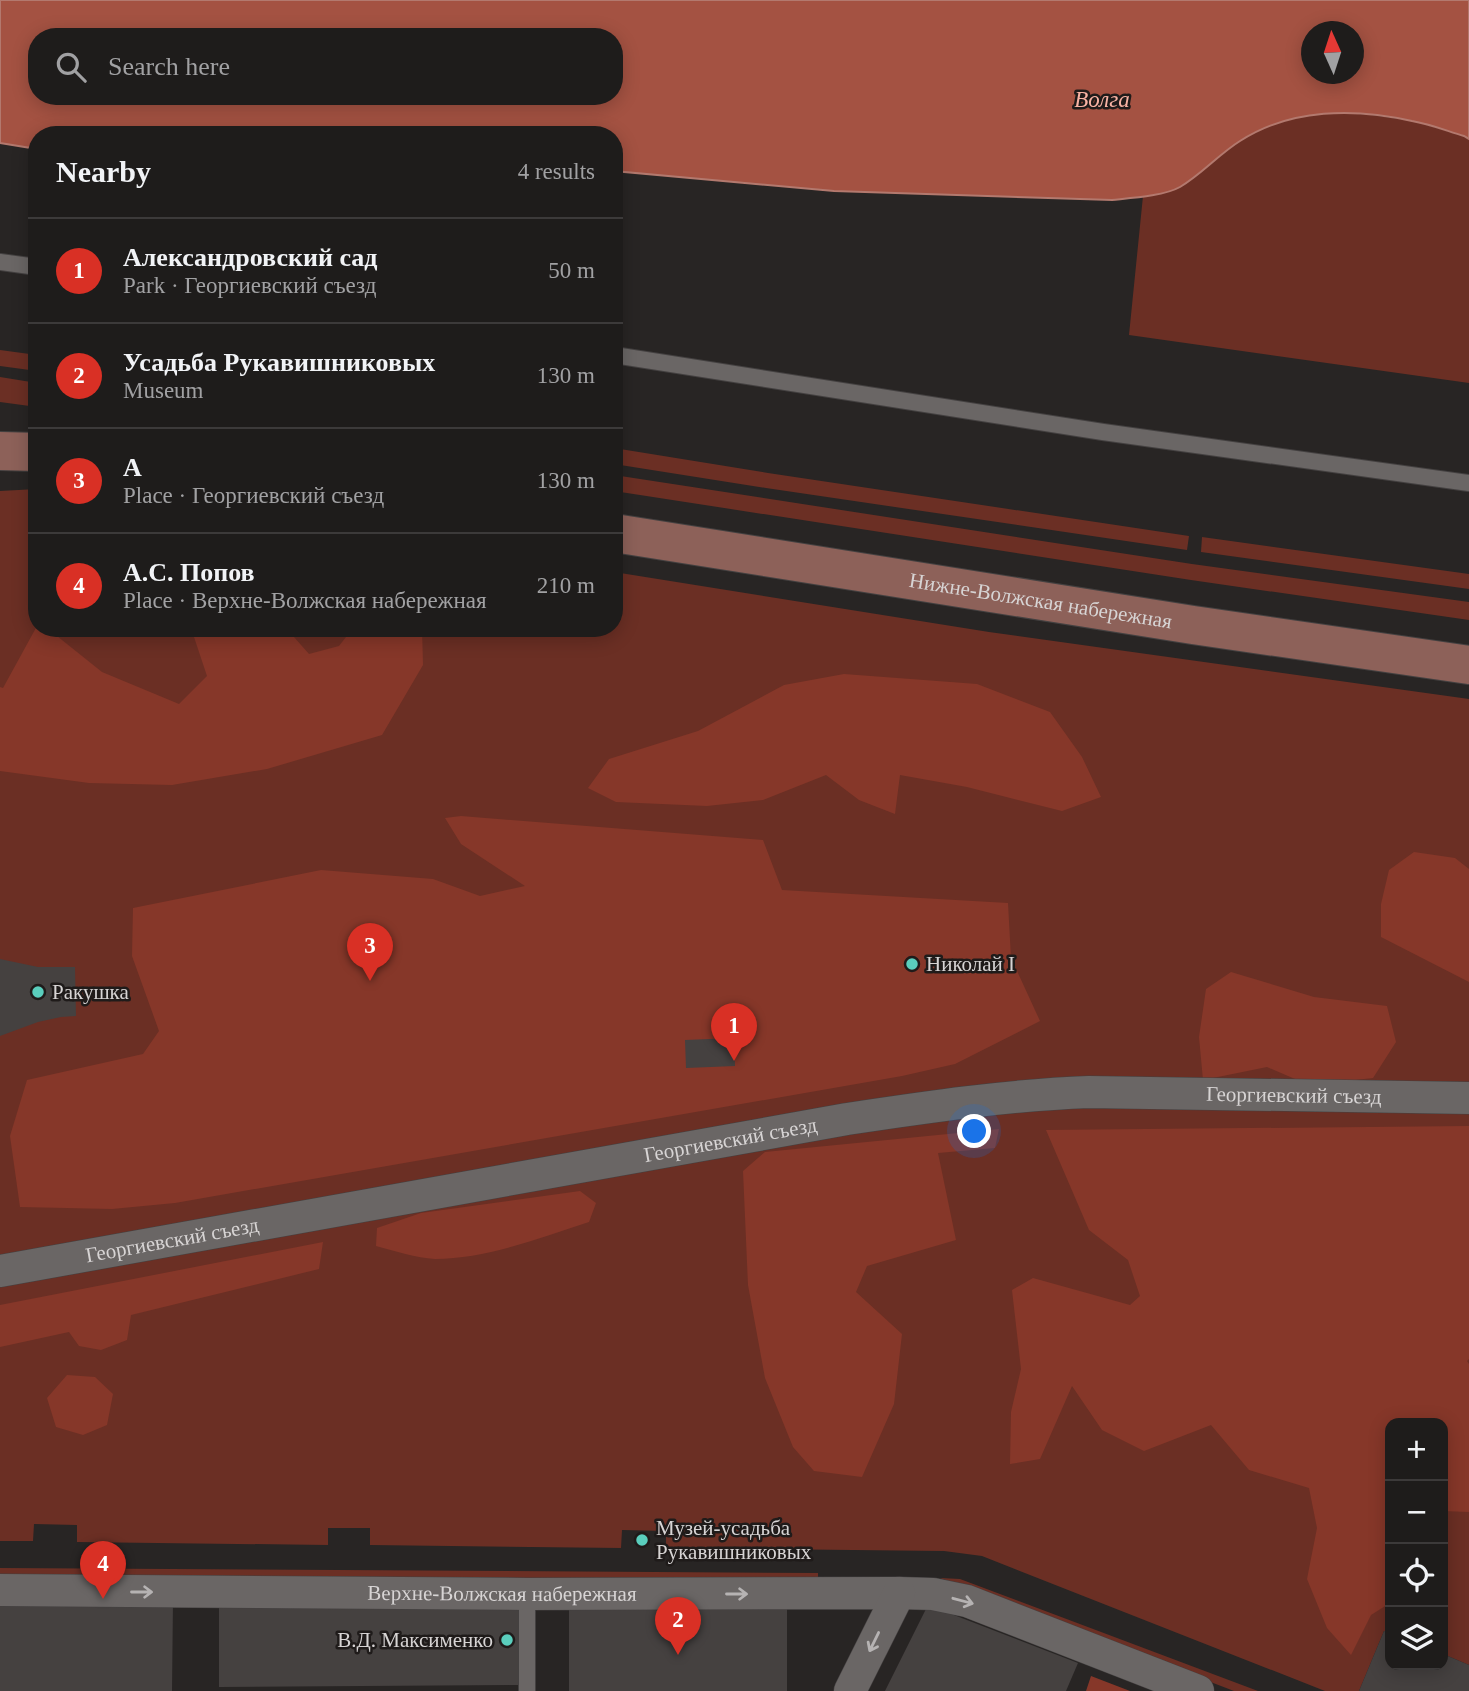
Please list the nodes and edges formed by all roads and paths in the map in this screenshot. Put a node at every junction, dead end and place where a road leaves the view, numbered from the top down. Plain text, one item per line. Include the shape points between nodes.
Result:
1 (0, 261) edge
2 (28, 266) edge
3 (623, 356) edge
4 (0, 451) edge
5 (28, 452) edge
6 (1469, 483) edge
7 (623, 534) edge
8 (1469, 664) edge
9 (1469, 1098) edge
10 (0, 1270) edge
11 (0, 1591) edge
12 (899, 1592) junction
13 (527, 1594) junction
14 (527, 1691) edge
15 (850, 1691) edge
16 (1198, 1691) edge

1 - 2 lane
3 - 6 lane via 1103,432
4 - 5 main road
7 - 8 main road, Нижне-Волжская набережная
9 - 10 street, Георгиевский съезд via 1089,1092 947,1105
11 -> 13 street, Верхне-Волжская набережная
13 -> 12 street, Верхне-Волжская набережная
12 -> 15 street
12 -> 16 street, Верхне-Волжская набережная via 967,1601
13 - 14 lane

